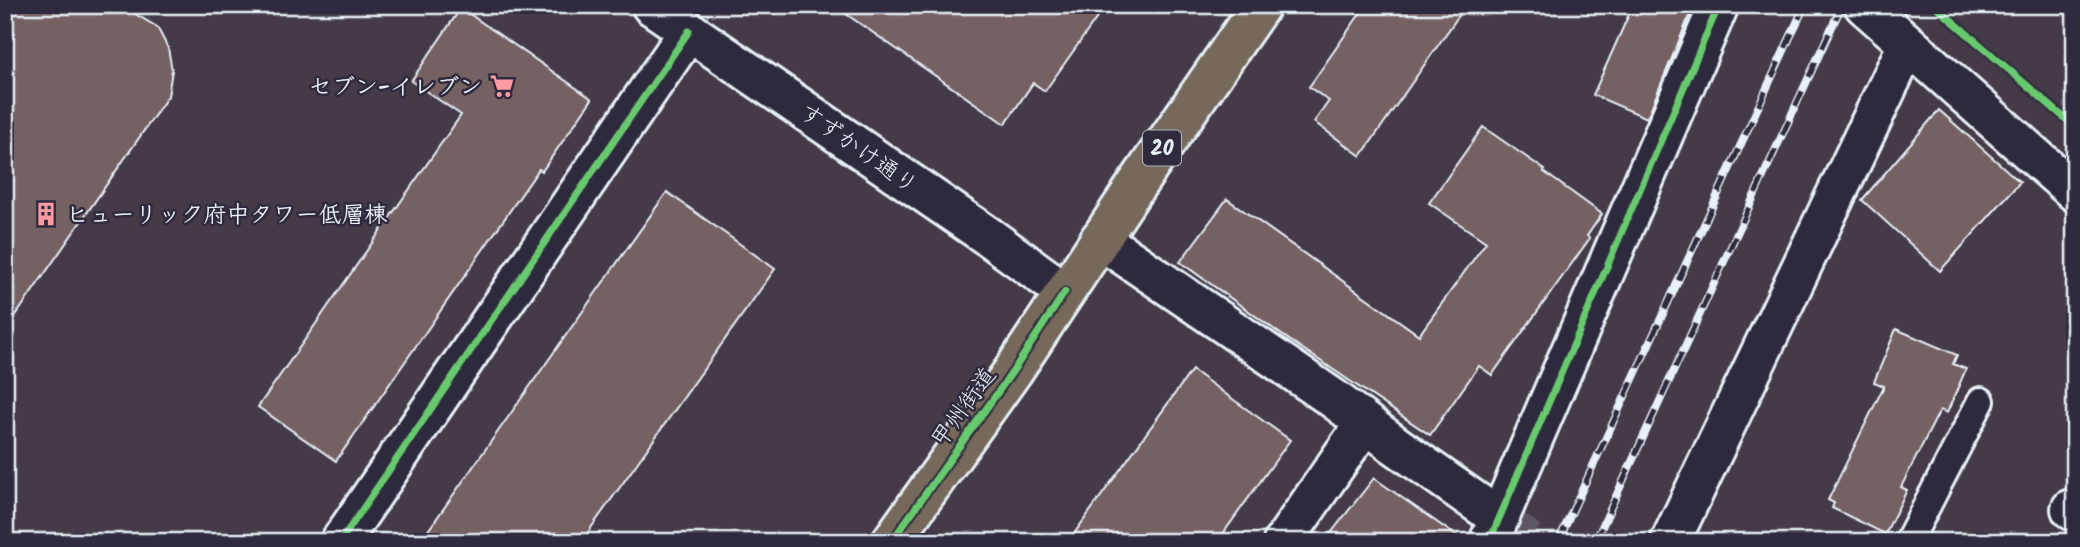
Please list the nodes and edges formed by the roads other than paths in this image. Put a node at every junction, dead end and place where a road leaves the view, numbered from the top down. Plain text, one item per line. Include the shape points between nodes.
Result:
1 (651, 5) edge
2 (1261, 5) edge
3 (1718, 5) edge
4 (1864, 5) edge
5 (689, 31) junction
6 (1908, 44) junction
7 (2075, 192) edge
8 (1100, 239) junction
9 (1065, 292) junction
10 (1981, 401) dead end
11 (1365, 423) junction
12 (1494, 530) edge
13 (340, 542) edge
14 (891, 542) edge
15 (1283, 542) edge
16 (1670, 542) edge
17 (1908, 542) edge

1 - 5 street, すずかけ通り
2 - 8 highway, 甲州街道 / 20
3 - 12 street
4 - 6 street
5 - 9 street, すずかけ通り
5 - 13 street
6 - 7 street
6 - 16 street
8 - 9 highway, 甲州街道 / 20
8 - 11 street
9 - 14 highway, 甲州街道 / 20
10 - 17 lane
11 - 12 street
11 - 15 street

